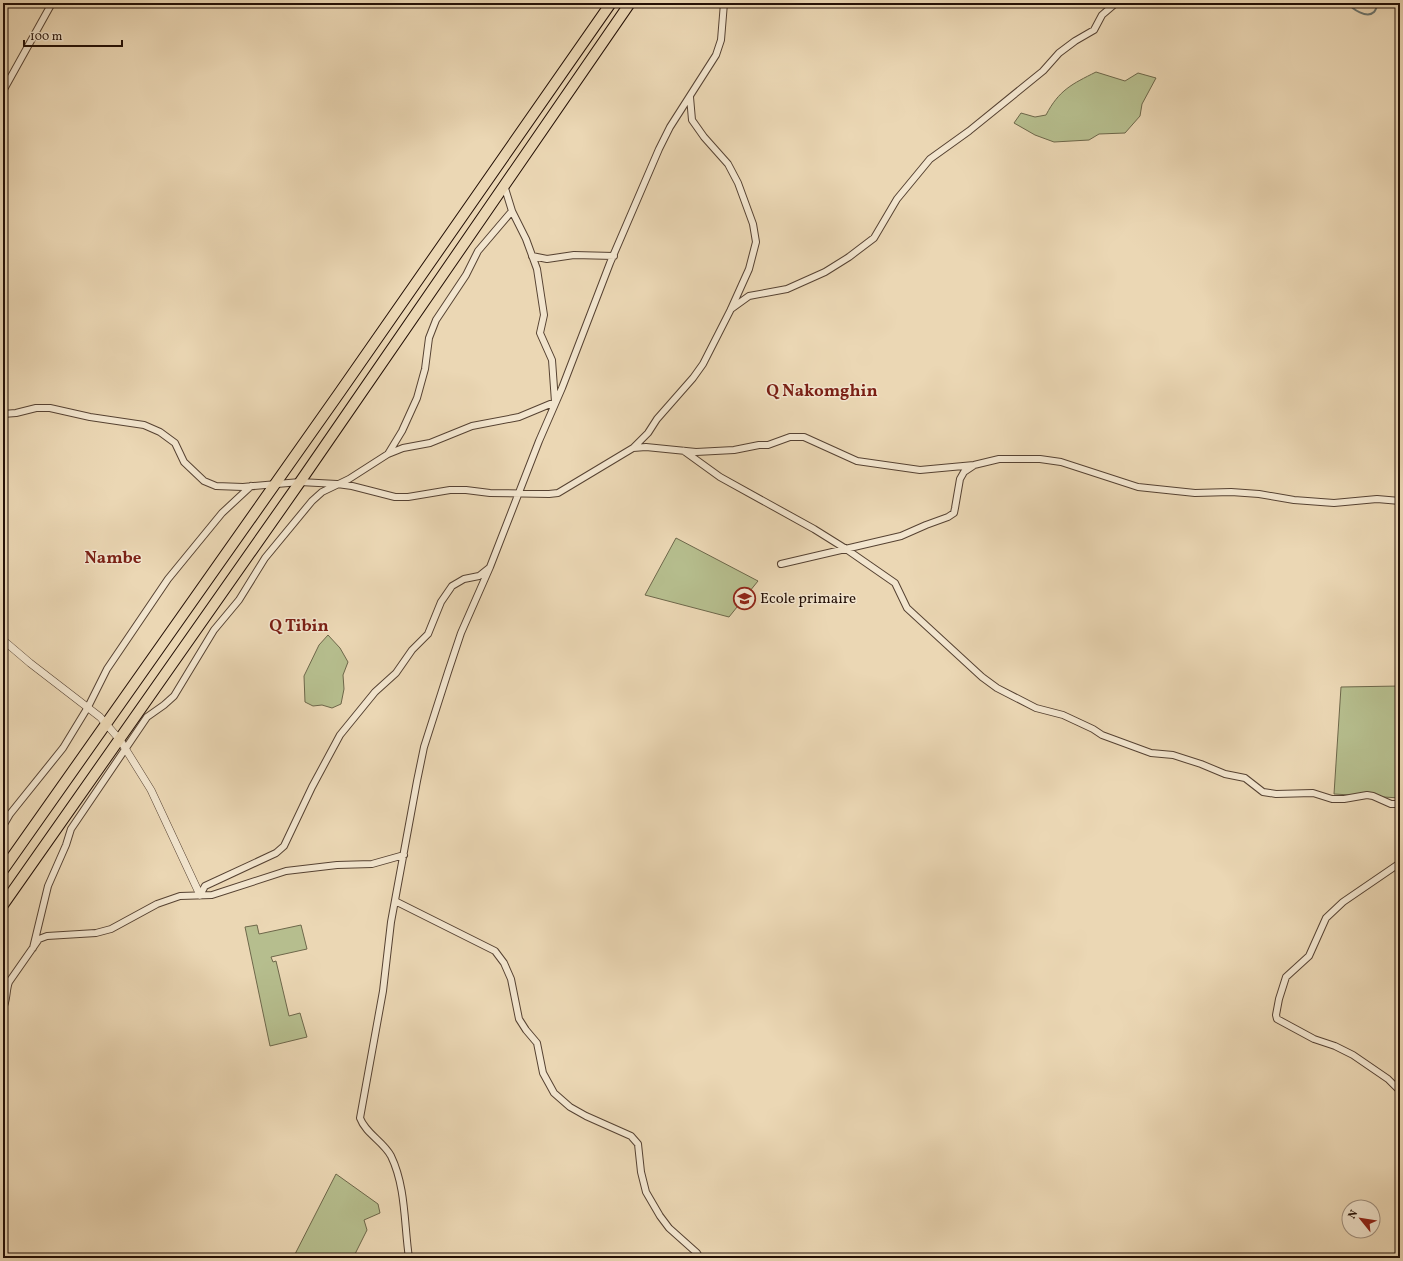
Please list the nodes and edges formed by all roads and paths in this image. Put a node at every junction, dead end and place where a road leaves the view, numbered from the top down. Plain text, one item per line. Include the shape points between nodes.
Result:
1 (52, 3) edge
2 (611, 3) edge
3 (630, 3) edge
4 (724, 3) edge
5 (1116, 3) edge
6 (3, 91) edge
7 (690, 97) junction
8 (504, 185) junction
9 (512, 212) junction
10 (532, 256) junction
11 (614, 256) junction
12 (731, 309) junction
13 (556, 402) junction
14 (3, 414) edge
15 (633, 448) junction
16 (682, 450) junction
17 (388, 454) junction
18 (974, 465) junction
19 (300, 482) junction
20 (274, 484) junction
21 (337, 484) junction
22 (250, 486) junction
23 (519, 493) junction
24 (1400, 501) edge
25 (846, 549) junction
26 (781, 564) dead end
27 (490, 567) junction
28 (3, 640) edge
29 (88, 708) junction
30 (106, 723) junction
31 (123, 744) junction
32 (1400, 804) edge
33 (3, 826) edge
34 (404, 855) junction
35 (1400, 863) edge
36 (3, 870) edge
37 (200, 895) junction
38 (395, 901) junction
39 (3, 905) edge
40 (33, 948) junction
41 (3, 1008) edge
42 (1400, 1091) edge
43 (409, 1258) edge
44 (700, 1258) edge

1 - 6 street
2 - 20 highway
3 - 8 highway
4 - 7 street via 721,40 716,55
5 - 12 street via 1102,16 1094,30 1059,53 1043,71 930,159 897,199 874,238 825,272 787,289 749,296
7 - 11 street via 659,149
7 - 12 street via 692,120 728,164 753,224 756,242 749,269
8 - 9 street
8 - 19 highway
9 - 10 street
9 - 17 street via 478,251 436,320 429,338 425,369 417,398
10 - 11 street via 547,259 574,255
10 - 13 street via 537,269 544,315 540,333 552,360
11 - 13 street
12 - 15 street via 703,364
13 - 17 street via 519,417 472,426 430,443 403,448
13 - 23 street
14 - 22 street via 50,408 90,418 144,424 175,442 184,462 204,481 216,486
15 - 16 street
15 - 23 street via 558,493
16 - 18 street via 734,450 768,445 790,437 804,437 857,461 920,470
16 - 25 street via 720,477
17 - 21 street
18 - 24 street via 999,459 1040,459 1062,462 1138,487 1196,493 1259,494 1294,500
18 - 25 street via 964,472 960,479 954,513 948,517 901,536
19 - 20 street
19 - 21 street
19 - 31 highway
20 - 22 street
20 - 30 highway
21 - 23 street via 408,498 458,490
21 - 31 street via 312,501 265,558 239,600 214,630 174,696 147,717
22 - 29 street via 222,513 168,579 107,669
23 - 27 street
25 - 26 street
25 - 32 street via 895,583 907,608 982,677 997,688 1036,708 1063,715 1102,735 1151,753 1173,755 1225,774 1245,778 1263,792 1313,793 1332,799 1367,795 1391,804
27 - 34 street via 461,633 424,747
27 - 37 street via 480,576 464,579 452,586 441,602 428,634 340,735 284,846 276,853 205,886
28 - 29 street
29 - 30 street
29 - 33 street via 64,748
30 - 31 street
30 - 36 highway
31 - 37 street via 151,790
31 - 39 highway
31 - 40 street via 70,829 66,845 48,886
34 - 37 street via 372,864 286,871 212,895
34 - 38 street
35 - 42 street via 1343,902 1326,918 1308,956 1286,977 1276,1015 1277,1019 1314,1039 1352,1055 1388,1079
37 - 40 street via 180,896 156,904 111,929 47,936 39,939
38 - 43 street via 383,991 360,1118 366,1129 385,1146 400,1180
38 - 44 street via 495,951 511,979 519,1019 537,1043 543,1073 554,1093 570,1107 586,1116 631,1136 638,1144 646,1192 669,1228
40 - 41 street via 9,982

